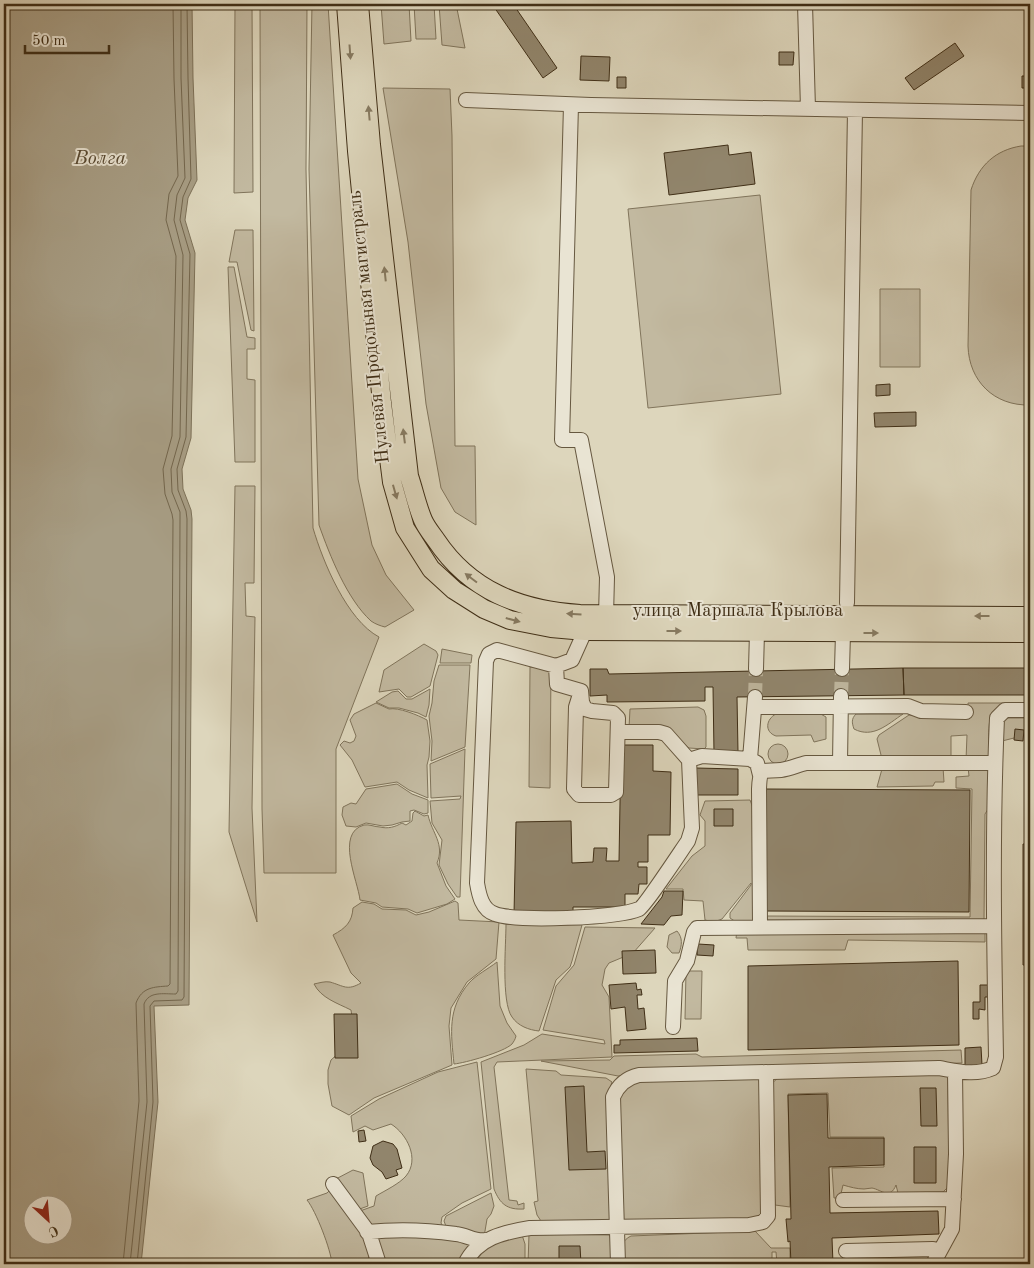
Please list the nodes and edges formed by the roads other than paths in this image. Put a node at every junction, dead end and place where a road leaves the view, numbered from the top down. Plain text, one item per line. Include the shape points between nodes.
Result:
1 (346, 4) edge
2 (359, 4) edge
3 (805, 4) edge
4 (466, 100) dead end
5 (571, 105) junction
6 (808, 109) junction
7 (854, 110) junction
8 (1030, 113) edge
9 (454, 590) joint
10 (513, 602) joint
11 (848, 603) dead end
12 (606, 616) junction
13 (1030, 616) edge
14 (752, 626) junction
15 (585, 631) junction
16 (843, 633) junction
17 (1030, 634) edge
18 (556, 666) junction
19 (756, 669) tunnel mouth
20 (842, 669) tunnel mouth
21 (581, 691) junction
22 (841, 701) junction
23 (1026, 710) dead end
24 (966, 712) dead end
25 (618, 732) junction
26 (750, 759) junction
27 (690, 760) junction
28 (995, 763) junction
29 (840, 764) junction
30 (760, 775) junction
31 (760, 926) junction
32 (994, 926) junction
33 (673, 1027) dead end
34 (955, 1071) junction
35 (766, 1072) junction
36 (333, 1184) dead end
37 (954, 1199) junction
38 (843, 1200) dead end
39 (616, 1228) junction
40 (367, 1232) junction
41 (486, 1240) junction
42 (846, 1251) dead end
43 (940, 1251) junction
44 (379, 1264) edge
45 (465, 1264) edge
46 (618, 1264) edge
47 (933, 1264) edge

1 -> 9 main road, Нулевая Продольная магистраль via 357,151 392,482 405,528 431,569
10 -> 2 main road, Нулевая Продольная магистраль via 490,592 446,555 423,521 409,476 371,145
3 - 6 street
4 - 5 street
5 - 6 street
5 - 12 street via 562,440 581,440 607,577
6 - 7 street
7 - 8 street
7 - 11 street
9 -> 15 main road, улица Маршала Крылова via 484,609 510,620
12 -> 10 main road, улица Маршала Крылова via 551,612
12 - 14 main road, улица Маршала Крылова
13 -> 14 main road, улица Маршала Крылова via 834,616
15 -> 14 main road, улица Маршала Крылова
14 - 16 main road, улица Маршала Крылова
14 - 19 street
15 - 18 street via 572,660
16 -> 17 main road, улица Маршала Крылова
16 - 20 street
18 - 21 street via 557,684
18 - 27 street via 497,650 489,654 486,661 477,883 479,898 494,914 520,919 592,916 641,909 688,841 692,828
21 - 25 street via 585,709 613,713 618,718
21 - 25 street via 576,707 574,789 579,795 611,796 616,792
22 - 24 street via 908,706 921,711
22 - 26 street via 755,702
22 - 29 street
23 - 28 street via 1005,710 997,718
25 - 27 street via 666,734
26 - 27 street via 702,756
26 - 30 street via 757,764
28 - 29 street
28 - 32 street
29 - 30 street via 768,769
30 - 31 street
31 - 32 street
31 - 33 street via 701,927 694,932 686,961 675,981
32 - 34 street via 995,1064 977,1073
34 - 35 street via 939,1068
34 - 37 street
35 - 39 street via 639,1075 616,1089 613,1097
35 - 39 street via 768,1216 763,1222 757,1225
36 - 40 street
37 - 38 street
37 - 43 street via 952,1229
39 - 41 street via 530,1228
39 - 46 street
40 - 41 street via 454,1234
40 - 44 street
41 - 45 street
42 - 43 street
43 - 47 street

